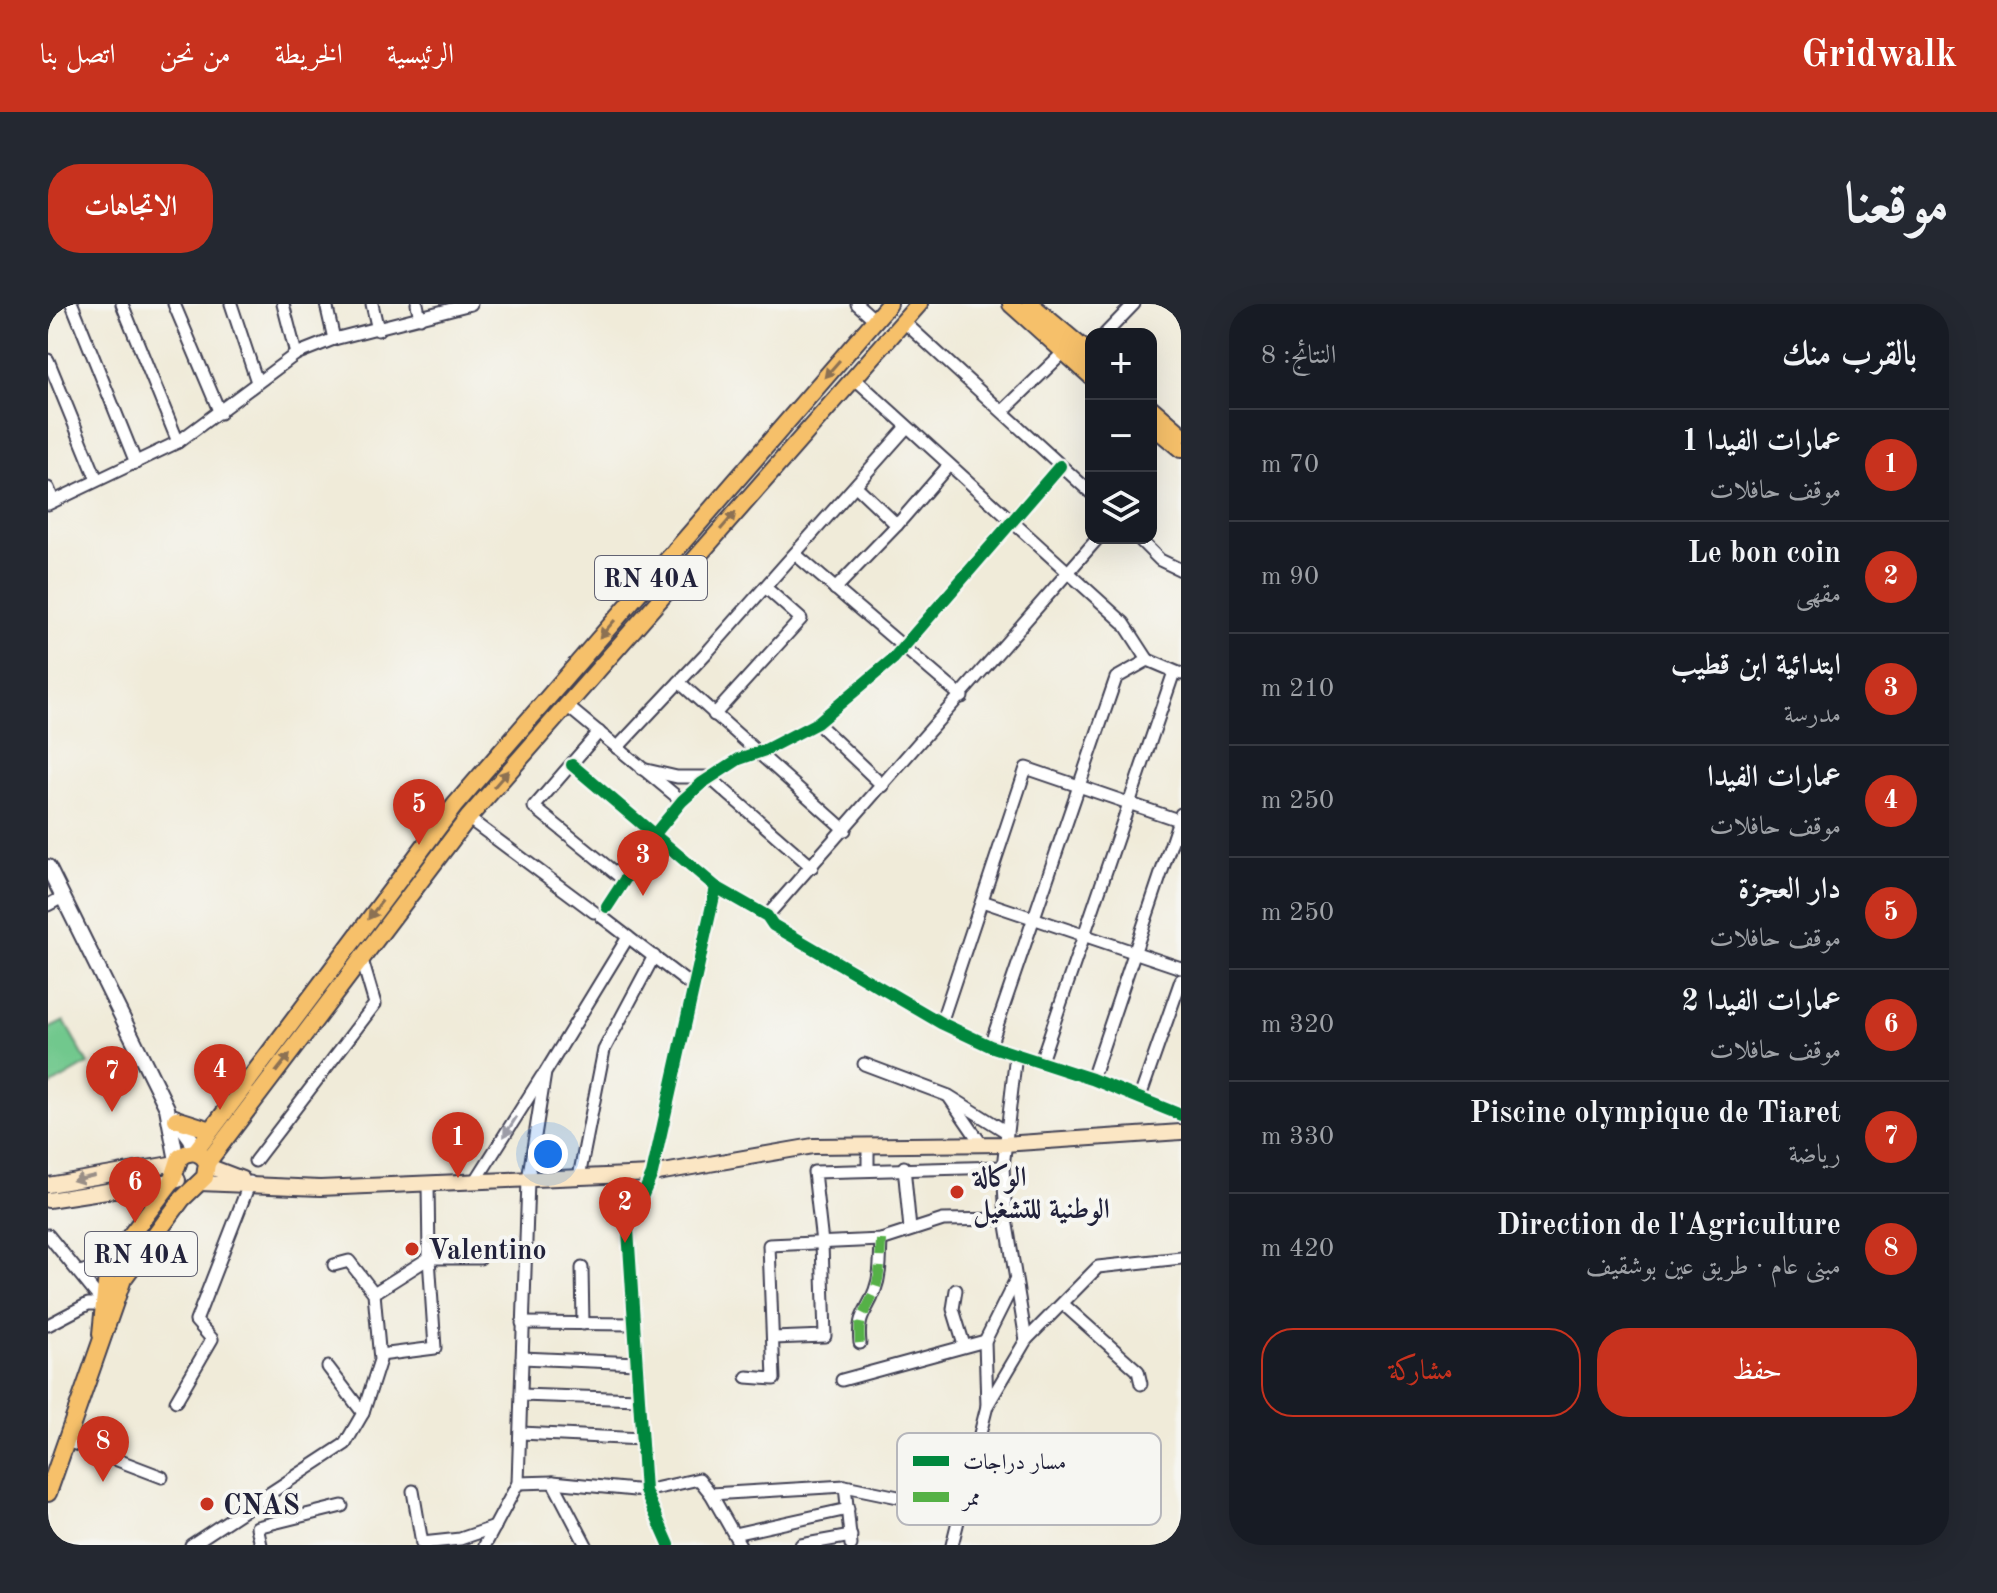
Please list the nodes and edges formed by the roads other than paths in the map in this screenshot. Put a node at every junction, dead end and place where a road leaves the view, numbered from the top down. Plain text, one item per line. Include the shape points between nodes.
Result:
1 (72, 304) edge
2 (122, 304) edge
3 (174, 304) edge
4 (231, 304) edge
5 (283, 304) edge
6 (326, 304) edge
7 (372, 304) edge
8 (417, 304) edge
9 (857, 304) edge
10 (889, 304) edge
11 (919, 304) edge
12 (1011, 304) edge
13 (1030, 304) edge
14 (1134, 304) edge
15 (465, 305) edge
16 (420, 318) junction
17 (875, 320) junction
18 (903, 321) junction
19 (1111, 328) edge
20 (378, 330) junction
21 (334, 339) junction
22 (296, 354) junction
23 (1082, 355) edge
24 (48, 360) edge
25 (853, 377) junction
26 (257, 382) junction
27 (1004, 410) junction
28 (220, 413) junction
29 (1157, 413) edge
30 (907, 427) junction
31 (1157, 429) edge
32 (1181, 434) edge
33 (178, 442) junction
34 (1181, 449) edge
35 (136, 463) junction
36 (949, 465) junction
37 (1060, 466) junction
38 (97, 480) junction
39 (856, 486) junction
40 (48, 488) edge
41 (1085, 488) edge
42 (51, 502) edge
43 (1012, 521) junction
44 (897, 525) junction
45 (1093, 544) edge
46 (1144, 544) edge
47 (795, 554) junction
48 (1181, 570) edge
49 (1070, 573) junction
50 (765, 587) junction
51 (835, 589) junction
52 (903, 649) junction
53 (1148, 660) junction
54 (1178, 673) edge
55 (679, 682) junction
56 (962, 697) junction
57 (567, 706) junction
58 (714, 715) junction
59 (817, 723) junction
60 (599, 732) junction
61 (617, 748) junction
62 (756, 753) junction
63 (572, 765) junction
64 (642, 769) junction
65 (709, 777) junction
66 (1077, 785) junction
67 (883, 786) junction
68 (682, 801) junction
69 (1128, 803) junction
70 (468, 818) junction
71 (1180, 818) edge
72 (845, 830) junction
73 (654, 835) junction
74 (48, 867) edge
75 (812, 867) junction
76 (625, 881) junction
77 (716, 887) junction
78 (63, 897) junction
79 (982, 901) junction
80 (48, 905) edge
81 (601, 912) junction
82 (767, 916) junction
83 (1033, 918) junction
84 (1084, 936) junction
85 (628, 937) junction
86 (1134, 952) junction
87 (654, 956) junction
88 (362, 960) junction
89 (1181, 968) edge
90 (1181, 980) edge
91 (693, 987) junction
92 (941, 1023) junction
93 (990, 1046) junction
94 (1016, 1054) junction
95 (1041, 1061) junction
96 (864, 1064) dead end
97 (545, 1073) junction
98 (1092, 1079) junction
99 (949, 1096) junction
100 (1140, 1097) junction
101 (172, 1113) junction
102 (1181, 1115) edge
103 (211, 1130) junction
104 (1181, 1132) edge
105 (1004, 1138) junction
106 (868, 1145) junction
107 (982, 1145) junction
108 (201, 1158) junction
109 (255, 1161) dead end
110 (904, 1167) junction
111 (1003, 1167) junction
112 (868, 1169) junction
113 (176, 1172) junction
114 (652, 1174) junction
115 (579, 1177) junction
116 (528, 1180) junction
117 (250, 1182) junction
118 (475, 1182) junction
119 (199, 1183) junction
120 (428, 1184) junction
121 (48, 1185) edge
122 (48, 1200) edge
123 (1006, 1219) junction
124 (910, 1229) junction
125 (48, 1235) edge
126 (881, 1240) junction
127 (822, 1243) junction
128 (64, 1252) junction
129 (48, 1257) edge
130 (429, 1258) junction
131 (480, 1258) dead end
132 (1181, 1258) edge
133 (108, 1265) junction
134 (334, 1265) dead end
135 (582, 1268) dead end
136 (79, 1272) junction
137 (1015, 1281) junction
138 (956, 1290) dead end
139 (374, 1293) junction
140 (104, 1304) junction
141 (1063, 1304) junction
142 (522, 1323) junction
143 (583, 1324) junction
144 (634, 1324) junction
145 (48, 1325) edge
146 (101, 1334) junction
147 (773, 1338) junction
148 (1026, 1340) junction
149 (985, 1341) junction
150 (860, 1343) dead end
151 (964, 1345) junction
152 (380, 1355) junction
153 (522, 1358) junction
154 (637, 1363) junction
155 (328, 1367) dead end
156 (747, 1377) dead end
157 (842, 1380) dead end
158 (1141, 1384) dead end
159 (521, 1395) junction
160 (639, 1399) junction
161 (176, 1401) dead end
162 (987, 1406) junction
163 (363, 1413) junction
164 (521, 1433) junction
165 (980, 1433) edge
166 (642, 1439) junction
167 (65, 1440) junction
168 (162, 1477) dead end
169 (553, 1482) junction
170 (518, 1483) junction
171 (845, 1486) junction
172 (413, 1491) dead end
173 (645, 1491) junction
174 (48, 1493) edge
175 (711, 1494) junction
176 (897, 1497) edge
177 (342, 1506) dead end
178 (848, 1509) junction
179 (957, 1525) edge
180 (495, 1527) junction
181 (737, 1540) edge
182 (851, 1540) edge
183 (421, 1544) edge
184 (191, 1545) edge
185 (261, 1545) edge
186 (439, 1545) edge
187 (485, 1545) edge
188 (586, 1545) edge
189 (669, 1545) edge
190 (801, 1545) edge
191 (952, 1545) edge

1 - 35 street
2 - 33 street
3 - 28 street
4 - 26 street
5 - 22 street
6 - 21 street
7 - 20 street
8 - 16 street
9 - 17 street
10 - 17 main road, RN 40A
11 - 18 main road, RN 40A
12 - 23 main road
13 - 23 main road
14 - 19 street
15 - 16 street
16 - 20 street
17 -> 103 main road, RN 40A via 455,805
18 - 25 main road, RN 40A
18 - 27 street
20 - 21 street
21 - 22 street
22 - 26 street
23 - 27 street
24 - 38 street
25 - 30 street
57 -> 25 main road, RN 40A
26 - 28 street
27 - 37 street
28 - 33 street
29 - 32 main road
30 - 36 street
30 - 39 street
31 - 34 main road
33 - 35 street
35 - 38 street
36 - 43 street
36 - 44 street
37 - 41 street
37 - 43 street
38 - 42 street
39 - 44 street
39 - 47 street
40 - 42 street
43 - 49 street
43 - 52 street
44 - 51 street
45 - 49 street
46 - 48 street
47 - 50 street
47 - 51 street
49 - 53 street via 1124,623
49 - 56 street
50 - 55 street
50 - 58 street via 801,619
51 - 52 street
52 - 56 street
52 - 59 street
53 - 54 street
53 - 66 street via 1116,678
54 - 69 street
55 - 58 street
55 - 61 street
56 - 67 street
57 - 60 street
70 -> 57 main road, RN 40A
58 - 62 street
59 - 62 street
59 - 67 street
60 - 61 street
60 - 63 street
61 - 64 street
62 - 65 street
62 - 72 street
63 - 73 street
63 - 76 street via 534,807
64 - 65 street
64 - 68 street
65 - 68 street
65 - 75 street
66 - 69 street
66 - 79 street via 1026,768
66 - 83 street
67 - 72 street
68 - 73 street
69 - 71 street
69 - 84 street
70 - 81 street
70 - 88 main road, RN 40A
71 - 86 street
72 - 75 street
73 - 76 street
73 - 77 street
74 - 78 street
75 - 82 street
76 - 81 street
77 - 82 street
77 - 91 street
78 - 80 street
78 - 101 street
79 - 83 street
79 - 92 street
81 - 85 street
82 - 92 street via 773,925
83 - 84 street
83 - 93 street
84 - 86 street
84 - 95 street
85 - 87 street
85 - 97 street
86 - 89 street
86 - 98 street
87 - 91 street
87 - 115 street via 604,1050
108 -> 88 main road, RN 40A
88 - 109 street via 375,1004
90 - 100 street
91 - 114 street
92 - 93 street
93 - 94 street
94 - 95 street
94 - 105 street
95 - 98 street
96 - 99 street
97 - 116 street
97 -> 118 street
98 - 100 street
99 - 105 street
99 - 107 street
100 - 102 street
101 - 103 main road
101 - 108 street
101 - 113 street
103 - 108 main road, RN 40A
104 - 105 main road
105 - 107 main road
105 - 111 street
106 - 107 main road
106 - 112 street
106 - 114 main road via 813,1146
108 - 113 main road via 184,1153
108 - 117 main road
108 - 119 main road
110 - 111 street
110 - 112 street
110 - 124 street
111 - 123 street
112 - 127 street via 814,1172
113 - 119 main road
113 -> 121 main road
113 - 122 main road
113 - 133 main road, RN 40A
114 - 115 main road
114 - 144 street via 628,1230
115 - 116 main road
116 - 118 main road
116 - 142 street
117 - 119 main road
117 - 120 main road via 320,1188
117 - 161 street via 196,1321 212,1339
118 - 120 main road
119 - 146 main road, RN 40A via 123,1279
120 - 130 street
123 - 124 street via 943,1220
123 - 137 street
124 - 126 street
125 - 128 street
126 - 127 street
126 - 150 street via 874,1294 857,1320
127 - 147 street via 825,1336
127 - 147 street via 769,1245
128 - 129 street
128 - 136 street
130 - 131 street
130 - 139 street
130 - 152 street via 435,1348
132 - 141 street via 1098,1267
133 - 136 street
133 - 140 main road, RN 40A
134 - 139 street via 349,1261
135 - 143 street
136 - 140 street
137 - 148 street
137 - 149 street
138 - 151 street via 953,1309
139 - 152 street
140 - 145 street via 88,1304
140 - 146 main road, RN 40A
141 - 148 street
141 - 158 street via 1138,1371
142 - 143 street
142 - 153 street
143 - 144 street
144 - 154 street
146 - 167 main road, RN 40A
147 - 156 street via 774,1379
148 - 162 street
149 - 151 street
149 - 162 street
151 - 157 street
152 - 163 street
153 - 154 street
153 - 159 street
154 - 160 street
155 - 163 street
159 - 160 street
159 - 164 street
160 - 166 street
162 - 165 street
163 - 184 street via 345,1444
164 - 166 street
164 - 170 street
166 - 173 street
167 - 168 street
167 - 174 main road, RN 40A
169 - 170 street
169 - 173 street
169 - 188 street
170 - 180 street
171 - 175 street
171 - 176 street
171 - 178 street
172 - 183 street
173 - 175 street via 699,1479
173 - 189 street
175 - 181 street
177 - 185 street via 257,1527
178 - 181 street
178 - 182 street
179 - 191 street
180 - 183 street
180 - 187 street
182 - 190 street
183 - 186 street

